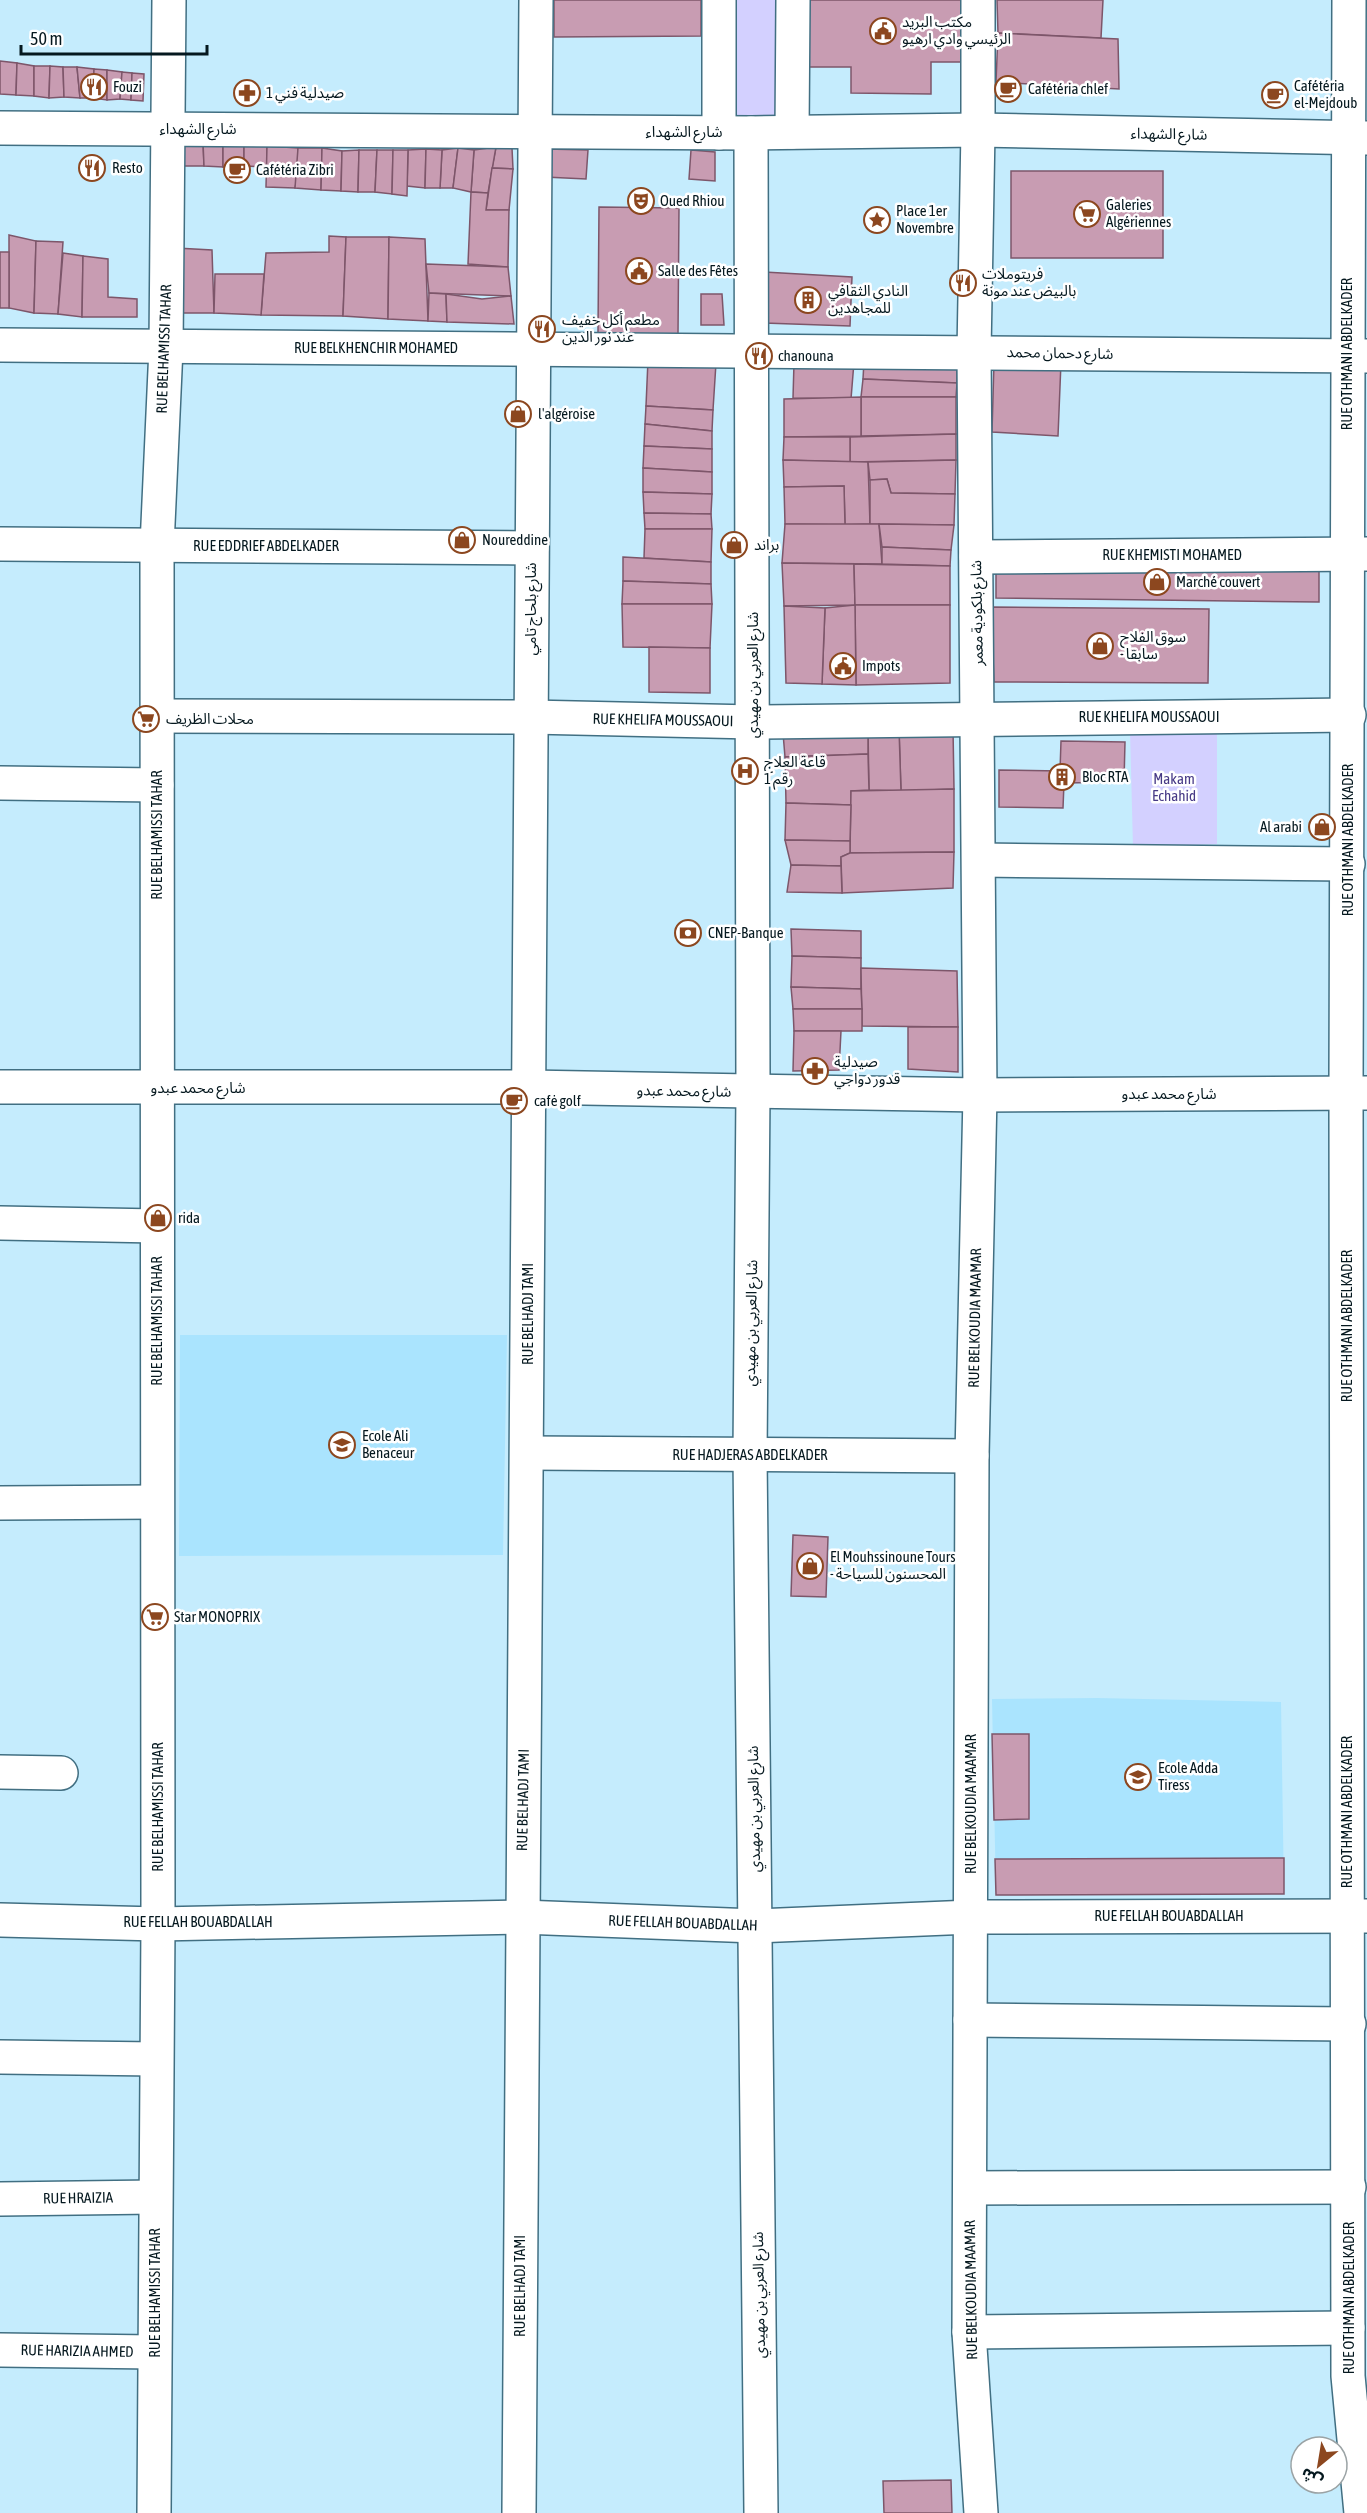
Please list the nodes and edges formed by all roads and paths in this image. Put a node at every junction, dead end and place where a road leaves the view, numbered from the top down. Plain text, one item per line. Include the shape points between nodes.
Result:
1 (169, 0) edge
2 (536, 0) edge
3 (719, 0) edge
4 (793, 0) edge
5 (978, 0) edge
6 (1349, 0) edge
7 (0, 128) edge
8 (169, 129) junction
9 (978, 130) junction
10 (535, 132) junction
11 (792, 132) junction
12 (735, 133) junction
13 (1358, 138) edge
14 (0, 345) edge
15 (166, 348) junction
16 (532, 348) junction
17 (752, 352) junction
18 (974, 352) junction
19 (1357, 356) edge
20 (0, 544) edge
21 (157, 546) junction
22 (532, 548) junction
23 (1357, 554) edge
24 (976, 557) junction
25 (157, 716) junction
26 (1349, 716) junction
27 (531, 717) junction
28 (979, 718) junction
29 (753, 722) junction
30 (0, 783) edge
31 (157, 785) junction
32 (980, 860) junction
33 (1348, 864) junction
34 (0, 1087) edge
35 (529, 1087) junction
36 (158, 1088) junction
37 (753, 1092) junction
38 (1357, 1093) edge
39 (981, 1095) junction
40 (0, 1224) edge
41 (157, 1226) junction
42 (527, 1453) junction
43 (750, 1455) junction
44 (972, 1456) junction
45 (157, 1502) junction
46 (0, 1503) edge
47 (0, 1772) edge
48 (62, 1773) dead end
49 (1357, 1915) edge
50 (522, 1917) junction
51 (971, 1917) junction
52 (0, 1920) edge
53 (158, 1924) junction
54 (755, 1926) junction
55 (970, 2020) junction
56 (1349, 2024) junction
57 (0, 2057) edge
58 (156, 2059) junction
59 (1349, 2187) junction
60 (970, 2188) junction
61 (155, 2197) junction
62 (0, 2199) edge
63 (1348, 2328) junction
64 (969, 2332) junction
65 (0, 2349) edge
66 (154, 2352) junction
67 (1358, 2376) edge
68 (154, 2513) edge
69 (519, 2513) edge
70 (762, 2513) edge
71 (981, 2513) edge
72 (1361, 2513) edge

1 - 8 street, RUE BELHAMISSI TAHAR
2 - 10 street, شارع بلحاج تامي
3 - 12 street, شارع العربي بن مهيدي
4 - 11 street
5 - 9 street, شارع بلكودية معمر
6 - 13 street, RUE OTHMANI ABDELKADER
7 - 8 street, شارع الشهداء
8 - 10 street, شارع الشهداء
8 - 15 street, RUE BELHAMISSI TAHAR
9 - 11 street, شارع الشهداء
9 - 13 street, شارع الشهداء
9 - 18 street, شارع بلكودية معمر
10 - 12 street, شارع الشهداء
10 - 16 street, شارع بلحاج تامي
11 - 12 street, شارع الشهداء
12 - 17 street, شارع العربي بن مهيدي
13 - 19 street, RUE OTHMANI ABDELKADER
14 - 15 street, RUE BELKHENCHIR MOHAMED
15 - 16 street, RUE BELKHENCHIR MOHAMED
15 - 21 street, RUE BELHAMISSI TAHAR
16 - 17 street, RUE BELKHENCHIR MOHAMED
16 - 22 street, شارع بلحاج تامي
17 - 18 street, شارع دحمان محمد
17 - 29 street, شارع العربي بن مهيدي
18 - 19 street, شارع دحمان محمد
18 - 24 street, شارع بلكودية معمر
19 - 23 street, RUE OTHMANI ABDELKADER
20 - 21 street, RUE EDDRIEF ABDELKADER
21 - 22 street, RUE EDDRIEF ABDELKADER
21 - 25 street, RUE BELHAMISSI TAHAR
22 - 27 street, شارع بلحاج تامي
23 - 24 street, RUE KHEMISTI MOHAMED
23 - 26 street, RUE OTHMANI ABDELKADER
24 - 28 street, شارع بلكودية معمر
25 - 27 street, RUE KHELIFA MOUSSAOUI
25 - 31 street, RUE BELHAMISSI TAHAR
26 - 28 street, RUE KHELIFA MOUSSAOUI
26 - 33 street, RUE OTHMANI ABDELKADER
27 - 29 street, RUE KHELIFA MOUSSAOUI
27 - 35 street, شارع بلحاج تامي
28 - 29 street, RUE KHELIFA MOUSSAOUI
28 - 32 street, شارع بلكودية معمر
29 - 37 street, شارع العربي بن مهيدي
30 - 31 street
31 - 36 street, RUE BELHAMISSI TAHAR
32 - 33 street
32 - 39 street, شارع بلكودية معمر
33 - 38 street, RUE OTHMANI ABDELKADER
34 - 36 street, شارع محمد عبدو
35 - 36 street, شارع محمد عبدو
35 - 37 street, شارع محمد عبدو
35 - 42 street, RUE BELHADJ TAMI
36 - 41 street, RUE BELHAMISSI TAHAR
37 - 39 street, شارع محمد عبدو
37 - 43 street, شارع العربي بن مهيدي
38 - 39 street, شارع محمد عبدو
38 - 49 street, RUE OTHMANI ABDELKADER
39 - 44 street, RUE BELKOUDIA MAAMAR
40 - 41 street
41 - 45 street, RUE BELHAMISSI TAHAR
42 - 43 street, RUE HADJERAS ABDELKADER
42 - 50 street, RUE BELHADJ TAMI
43 - 44 street, RUE HADJERAS ABDELKADER
43 - 54 street, شارع العربي بن مهيدي
44 - 51 street, RUE BELKOUDIA MAAMAR
45 - 46 street
45 - 53 street, RUE BELHAMISSI TAHAR
47 - 48 street
49 - 51 street, RUE FELLAH BOUABDALLAH
49 - 56 street, RUE OTHMANI ABDELKADER
50 - 53 street, RUE FELLAH BOUABDALLAH
50 - 54 street, RUE FELLAH BOUABDALLAH
50 - 69 street, RUE BELHADJ TAMI
51 - 54 street, RUE FELLAH BOUABDALLAH
51 - 55 street, RUE BELKOUDIA MAAMAR
52 - 53 street, RUE FELLAH BOUABDALLAH
53 - 58 street, RUE BELHAMISSI TAHAR
54 - 70 street, شارع العربي بن مهيدي
55 - 56 street
55 - 60 street, RUE BELKOUDIA MAAMAR
56 - 59 street, RUE OTHMANI ABDELKADER
57 - 58 street
58 - 61 street, RUE BELHAMISSI TAHAR
59 - 60 street
59 - 63 street, RUE OTHMANI ABDELKADER
60 - 64 street, RUE BELKOUDIA MAAMAR
61 - 62 street, RUE HRAIZIA
61 - 66 street, RUE BELHAMISSI TAHAR
63 - 64 street
63 - 67 street, RUE OTHMANI ABDELKADER
64 - 71 street, RUE BELKOUDIA MAAMAR
65 - 66 street, RUE HARIZIA AHMED
66 - 68 street, RUE BELHAMISSI TAHAR
67 - 72 street, RUE OTHMANI ABDELKADER

